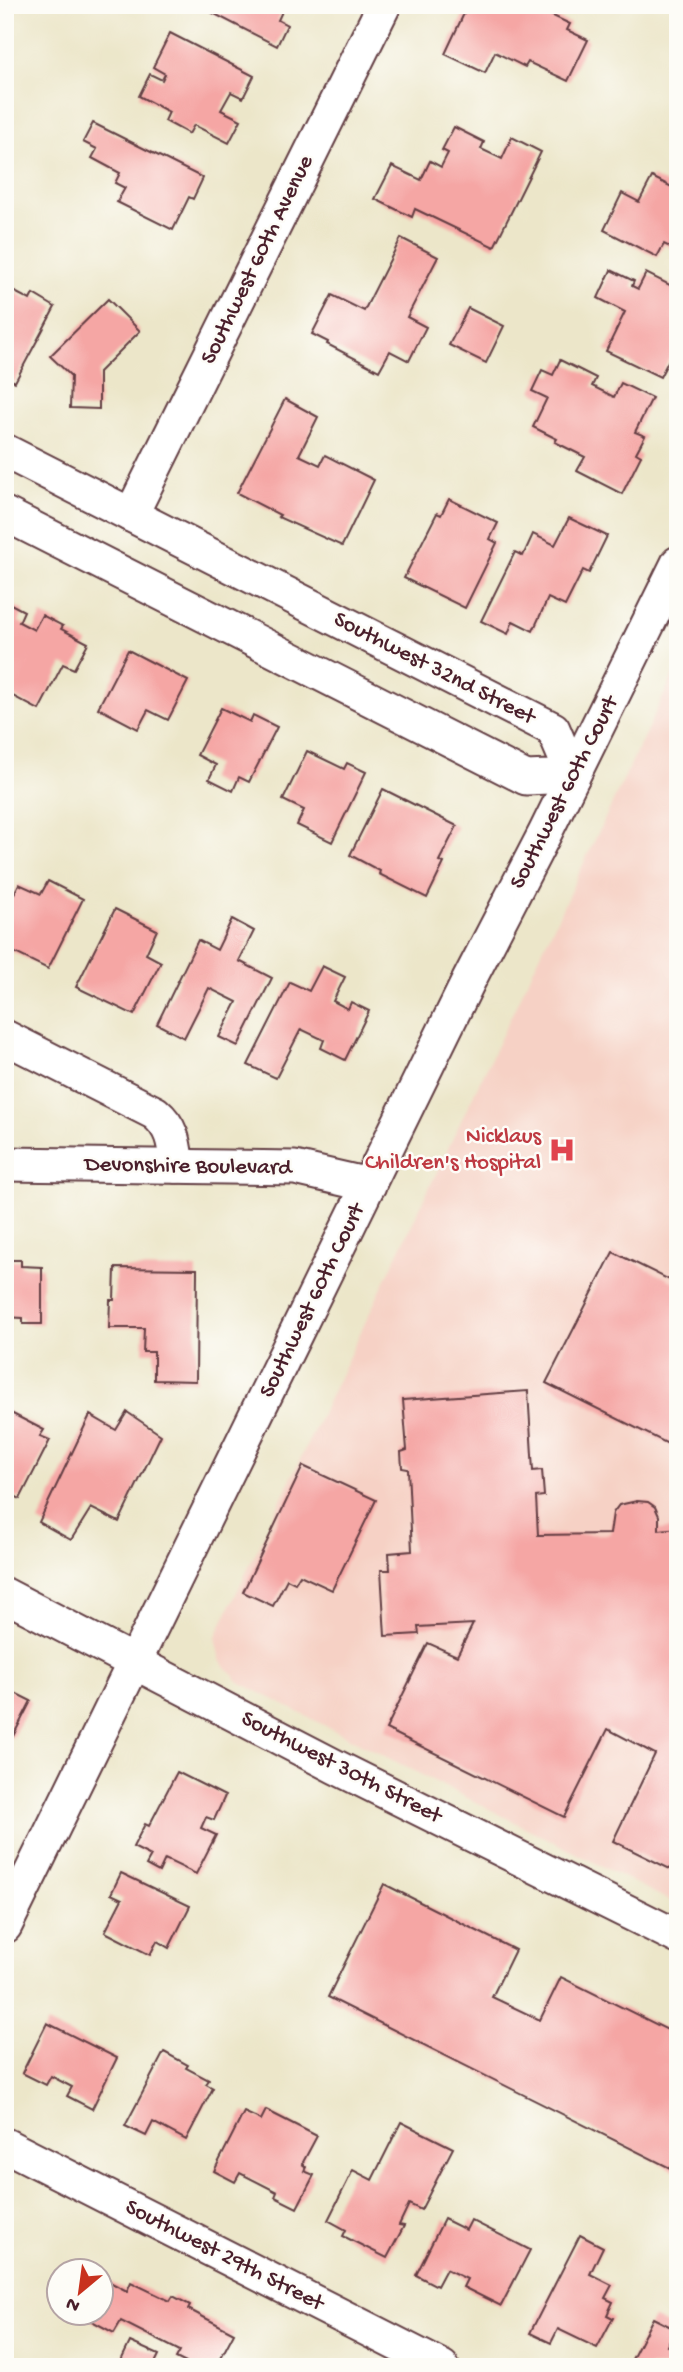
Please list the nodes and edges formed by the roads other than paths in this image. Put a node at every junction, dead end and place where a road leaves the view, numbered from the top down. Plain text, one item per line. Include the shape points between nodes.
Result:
1 (384, 5) edge
2 (5, 450) edge
3 (5, 514) edge
4 (131, 514) junction
5 (678, 563) edge
6 (573, 776) junction
7 (5, 1037) edge
8 (5, 1164) edge
9 (177, 1166) junction
10 (369, 1185) junction
11 (5, 1595) edge
12 (136, 1662) junction
13 (5, 1927) edge
14 (678, 1937) edge
15 (5, 2145) edge
16 (442, 2367) edge

1 - 4 street, Southwest 60th Avenue
2 - 4 street, Southwest 32nd Street
3 - 6 street via 526,778
4 - 6 street, Southwest 32nd Street via 553,730
5 - 6 street, Southwest 60th Court
6 - 10 street, Southwest 60th Court
7 - 9 street via 155,1113 171,1131
8 - 9 street, Devonshire Boulevard
9 - 10 street, Devonshire Boulevard via 295,1168
10 - 12 street, Southwest 60th Court
11 - 12 street, Southwest 30th Street
12 - 13 street, Southwest 60th Court
12 - 14 street, Southwest 30th Street
15 - 16 street, Southwest 29th Street

